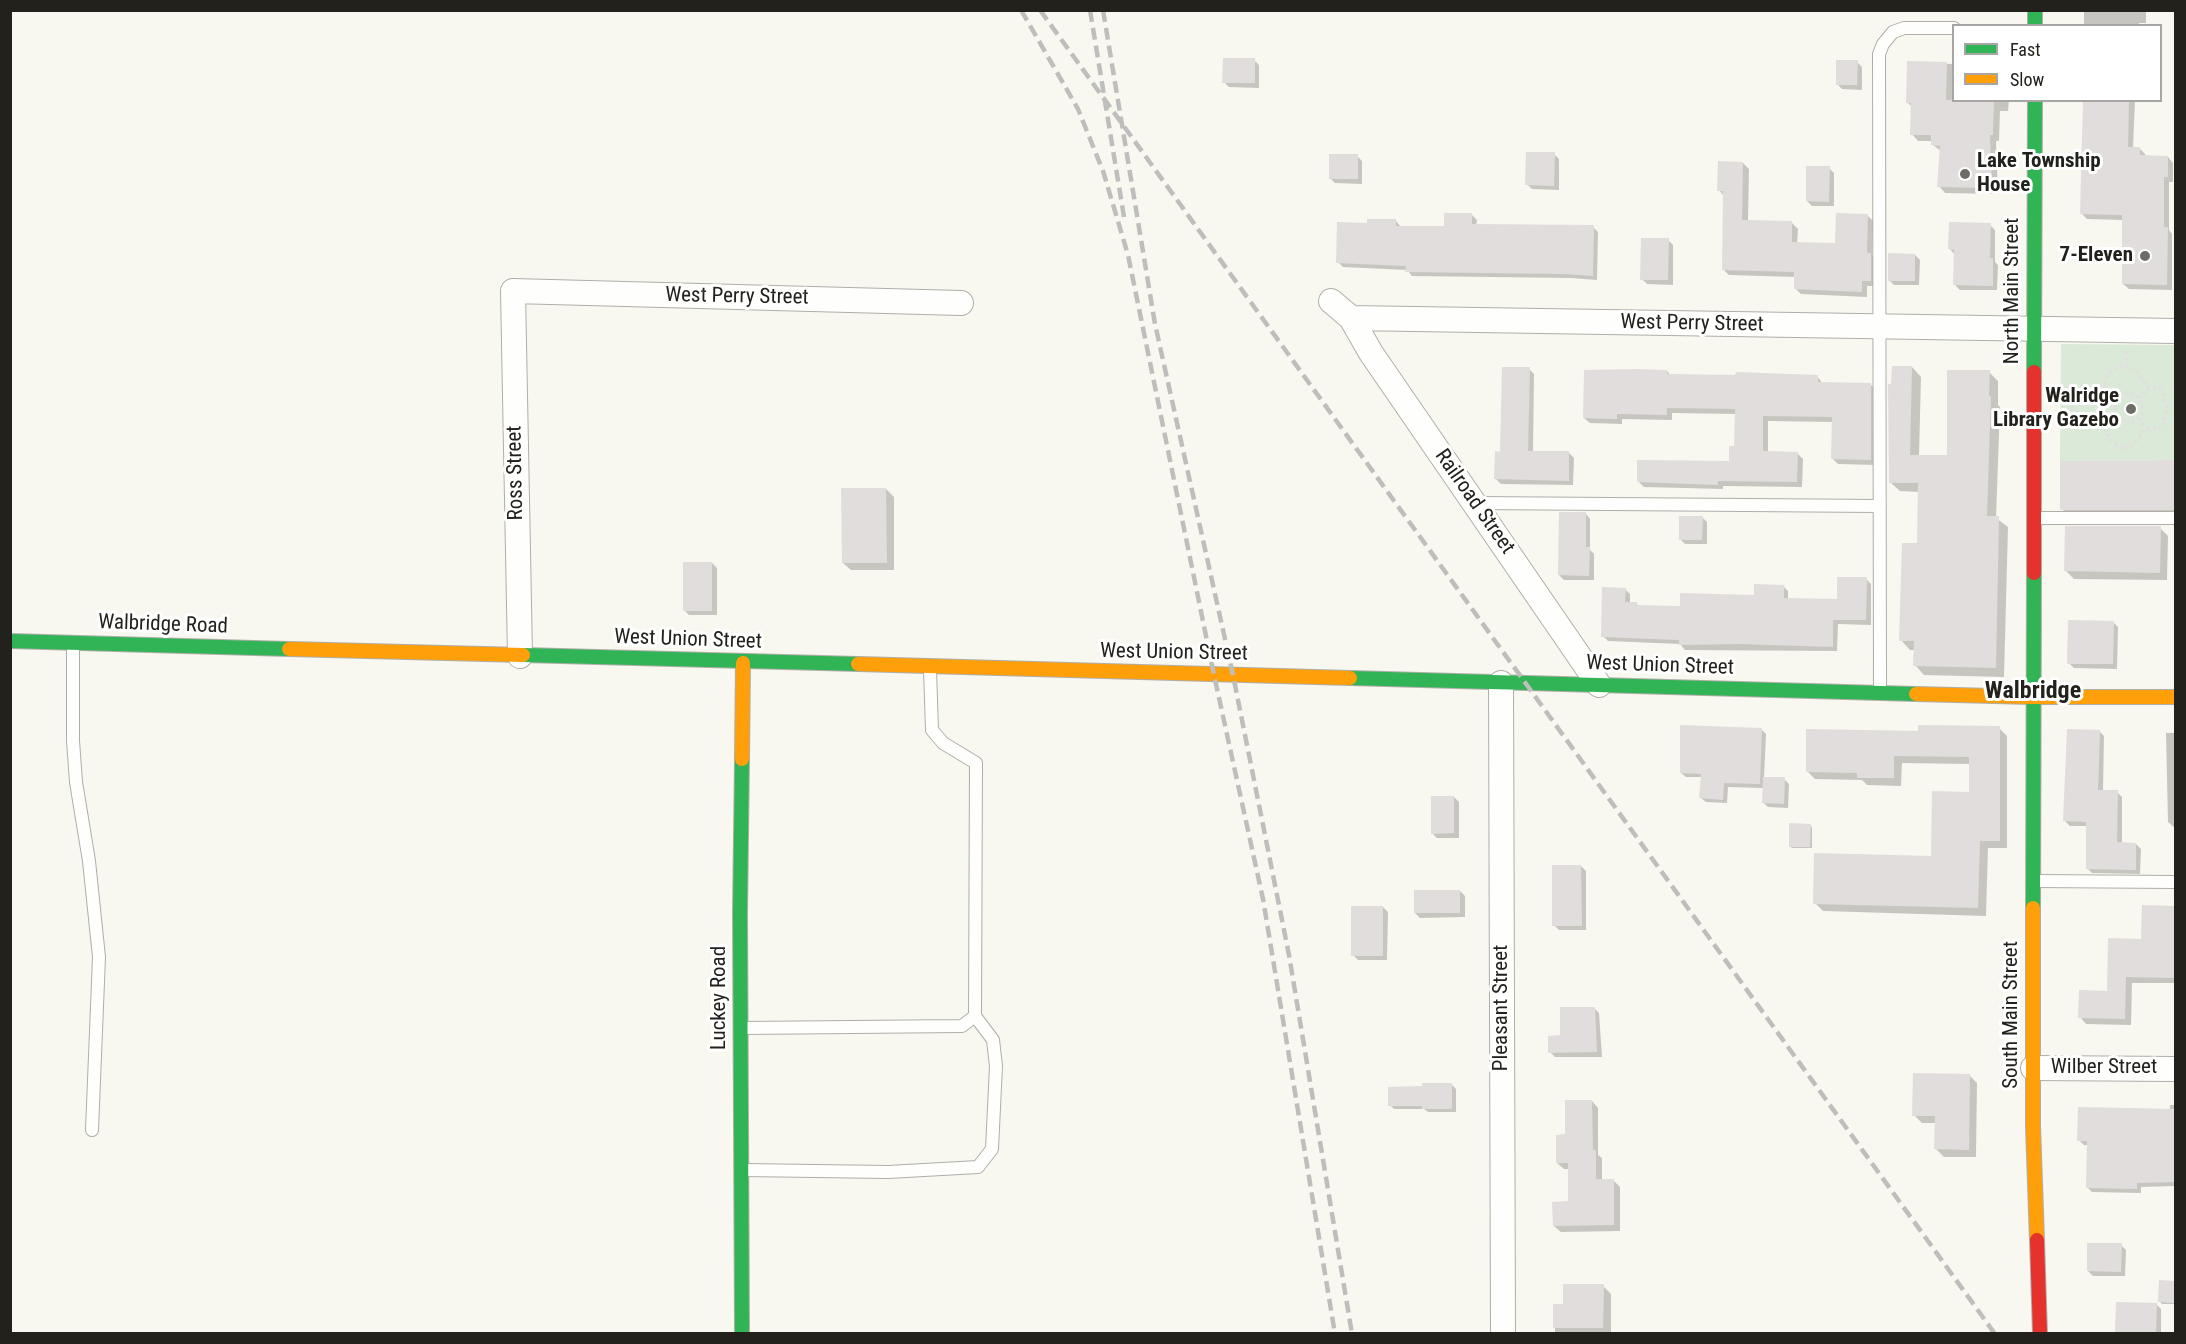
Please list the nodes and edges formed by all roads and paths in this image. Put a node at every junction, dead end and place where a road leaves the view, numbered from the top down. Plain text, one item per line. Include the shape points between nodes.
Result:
1 (1952, 28) edge
2 (2035, 102) edge
3 (513, 291) joint
4 (1332, 301) dead end
5 (962, 303) dead end
6 (1351, 318) junction
7 (1880, 327) junction
8 (2034, 330) junction
9 (2175, 331) edge
10 (2105, 385) junction
11 (2150, 387) junction
12 (2119, 398) junction
13 (2139, 398) junction
14 (2062, 408) dead end
15 (2074, 408) junction
16 (2119, 418) junction
17 (2139, 418) junction
18 (2146, 429) junction
19 (2106, 430) junction
20 (1475, 503) junction
21 (1880, 506) junction
22 (2034, 518) junction
23 (2175, 518) edge
24 (10, 641) edge
25 (73, 643) junction
26 (314, 650) joint
27 (520, 656) junction
28 (743, 663) junction
29 (930, 667) junction
30 (1501, 682) junction
31 (1599, 685) junction
32 (1880, 693) junction
33 (2033, 697) junction
34 (2175, 697) edge
35 (2033, 881) junction
36 (2175, 882) edge
37 (975, 1016) junction
38 (741, 1028) junction
39 (2033, 1068) junction
40 (2175, 1069) edge
41 (92, 1130) dead end
42 (741, 1170) junction
43 (742, 1334) edge
44 (1503, 1334) edge
45 (2040, 1334) edge

1 - 7 lane via 1904,28 1893,33 1880,54
2 - 8 street, North Main Street
3 - 5 street, West Perry Street
3 - 27 street, Ross Street
4 - 6 street, Railroad Street
6 - 7 street, West Perry Street
6 - 20 street, Railroad Street
7 - 8 street, West Perry Street
7 - 21 lane
8 - 9 street, West Perry Street
8 - 22 street, North Main Street
10 - 11 path via 2114,369 2126,366 2136,370
10 - 12 path
10 - 15 path via 2096,394 2080,395
11 - 13 path
11 - 18 path via 2161,390 2167,408 2164,424 2159,429
12 - 13 path via 2127,394
12 - 16 path via 2115,406
13 - 17 path via 2143,407
14 - 15 path
15 - 19 path via 2083,423 2100,425
16 - 17 path via 2133,422
16 - 19 path
17 - 18 path
18 - 19 path via 2125,449 2112,442
20 - 21 lane
20 - 31 street, Railroad Street
21 - 32 lane
22 - 23 lane
22 - 33 street, North Main Street
24 - 25 street, Walbridge Road
25 - 26 street, Walbridge Road
25 - 41 lane via 75,782 89,861 99,957
26 - 27 street, West Union Street
27 - 28 street, West Union Street
28 - 29 street, West Union Street
28 - 38 street, Luckey Road
29 - 30 street, West Union Street
29 - 37 lane via 932,730 976,763
30 - 31 street, West Union Street
30 - 44 street, Pleasant Street
31 - 32 street, West Union Street
32 - 33 street, West Union Street
33 - 34 street, West Union Street
33 - 35 street, South Main Street
35 - 36 lane
35 - 39 street, South Main Street
37 - 38 lane via 962,1026
37 - 42 lane via 993,1040 996,1066 992,1149 978,1167 888,1173
38 - 42 street, Luckey Road
39 - 40 street, Wilber Street
39 - 45 street, South Main Street
42 - 43 street, Luckey Road

